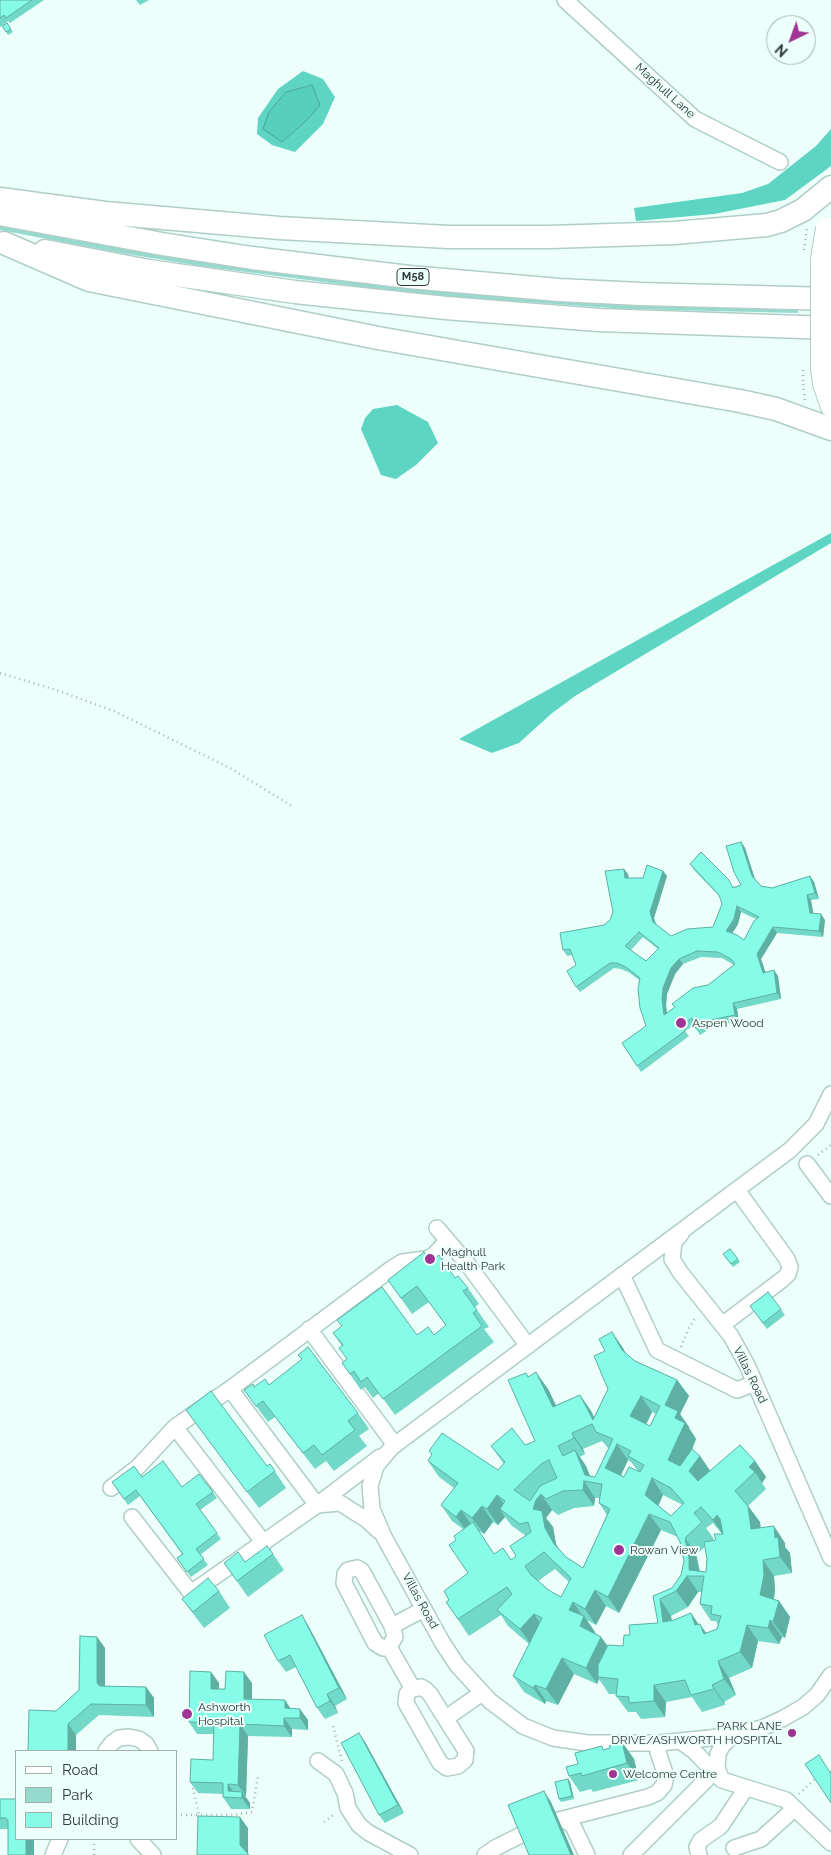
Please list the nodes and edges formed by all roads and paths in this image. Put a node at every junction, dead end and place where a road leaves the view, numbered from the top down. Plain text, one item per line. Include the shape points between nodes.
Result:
1 (565, 0) edge
2 (780, 162) dead end
3 (831, 188) edge
4 (0, 198) edge
5 (0, 214) edge
6 (829, 222) edge
7 (2, 243) edge
8 (831, 298) edge
9 (831, 328) edge
10 (803, 384) dead end
11 (806, 402) dead end
12 (831, 407) edge
13 (831, 429) edge
14 (0, 673) edge
15 (292, 806) dead end
16 (831, 1094) edge
17 (807, 1164) dead end
18 (737, 1190) junction
19 (831, 1196) edge
20 (437, 1228) dead end
21 (685, 1229) junction
22 (447, 1242) junction
23 (652, 1253) junction
24 (672, 1259) junction
25 (622, 1275) junction
26 (706, 1304) junction
27 (722, 1325) junction
28 (309, 1330) junction
29 (528, 1346) junction
30 (676, 1359) junction
31 (755, 1383) junction
32 (230, 1389) junction
33 (175, 1427) junction
34 (394, 1446) junction
35 (111, 1488) edge
36 (317, 1505) junction
37 (132, 1517) dead end
38 (383, 1535) junction
39 (264, 1543) junction
40 (831, 1558) edge
41 (424, 1609) junction
42 (392, 1626) junction
43 (389, 1647) junction
44 (831, 1675) edge
45 (831, 1687) edge
46 (413, 1689) junction
47 (482, 1693) junction
48 (817, 1695) junction
49 (446, 1718) junction
50 (333, 1726) dead end
51 (739, 1733) junction
52 (680, 1741) junction
53 (658, 1743) junction
54 (107, 1750) edge
55 (149, 1750) edge
56 (318, 1760) dead end
57 (336, 1774) junction
58 (258, 1776) dead end
59 (718, 1776) junction
60 (191, 1778) edge
61 (815, 1779) edge
62 (746, 1788) junction
63 (791, 1806) junction
64 (596, 1809) junction
65 (178, 1815) edge
66 (199, 1815) junction
67 (721, 1826) junction
68 (578, 1833) junction
69 (523, 1834) edge
70 (60, 1840) edge
71 (94, 1840) edge
72 (139, 1840) edge
73 (831, 1843) edge
74 (150, 1848) edge
75 (735, 1852) edge
76 (53, 1855) edge
77 (94, 1855) edge
78 (410, 1855) edge
79 (484, 1855) edge
80 (586, 1855) edge
81 (631, 1855) edge
82 (699, 1855) edge

1 - 2 street, Maghull Lane via 695,119
3 - 4 highway via 803,210 767,225 524,238 279,228 105,213
5 - 8 highway, M58 via 162,244 418,278 640,294
6 - 12 main road, bridge via 820,259 821,368
7 - 9 highway, M58 via 149,271 295,292 446,308 599,320
7 - 13 highway via 89,280 378,338 740,402 776,410
10 - 11 path
14 - 15 path via 114,711 230,768
16 - 18 street, Villas Road via 816,1124 804,1138
17 - 19 street
18 - 21 street, Villas Road
18 - 27 street via 787,1258 790,1267 783,1279
20 - 22 street
21 - 23 street, Villas Road
21 - 24 street, Villas Road via 674,1242
22 - 28 street via 433,1256 396,1265
22 - 29 street via 466,1262
23 - 24 street via 663,1253
23 - 25 street, Villas Road
24 - 26 street, Villas Road
25 - 29 street, Villas Road
25 - 30 street via 657,1350
26 - 27 street, Villas Road
26 - 30 path via 688,1328
27 - 31 street, Villas Road
28 - 32 street
28 - 34 street
29 - 34 street, Villas Road
30 - 31 street via 737,1390
31 - 40 street, Villas Road
32 - 33 street
32 - 36 street
33 - 35 street via 138,1468
33 - 39 street
34 - 36 street
34 - 38 street, Villas Road via 376,1466 370,1486 372,1509
36 - 38 street via 340,1504 367,1520
36 - 39 street
37 - 39 street via 190,1593
38 - 41 street, Villas Road
41 - 42 street
41 - 47 street, Villas Road via 457,1664
42 - 43 street via 395,1638
42 - 43 street via 362,1571 358,1568 348,1570 344,1583 375,1643 383,1648
43 - 46 street
44 - 48 street, Villas Road
45 - 48 street
46 - 49 street via 426,1690
46 - 49 street via 407,1694 406,1703 440,1763 453,1768 463,1763 466,1751
47 - 49 street
47 - 53 street, Villas Road via 523,1726 553,1738 587,1743
48 - 51 street, Villas Road via 803,1707 762,1728
50 - 57 path via 345,1771
51 - 52 street, Villas Road
51 - 59 street via 729,1739 718,1754
52 - 53 street, Villas Road
52 - 59 street
53 - 64 street via 666,1776 657,1793
54 - 55 street via 120,1738 129,1737 139,1739
56 - 57 street
57 - 78 street via 348,1808 360,1825
58 - 66 path via 252,1812
59 - 62 street
59 - 81 street
60 - 66 path
61 - 63 path
62 - 63 street via 786,1800
62 - 67 street
63 - 73 street
63 - 75 street via 761,1839
64 - 68 street via 580,1821
64 - 68 street via 559,1820 567,1821
65 - 66 path
67 - 75 street
67 - 82 street via 701,1840 697,1847
68 - 80 street
69 - 79 street
70 - 76 street
71 - 77 path
72 - 74 street

